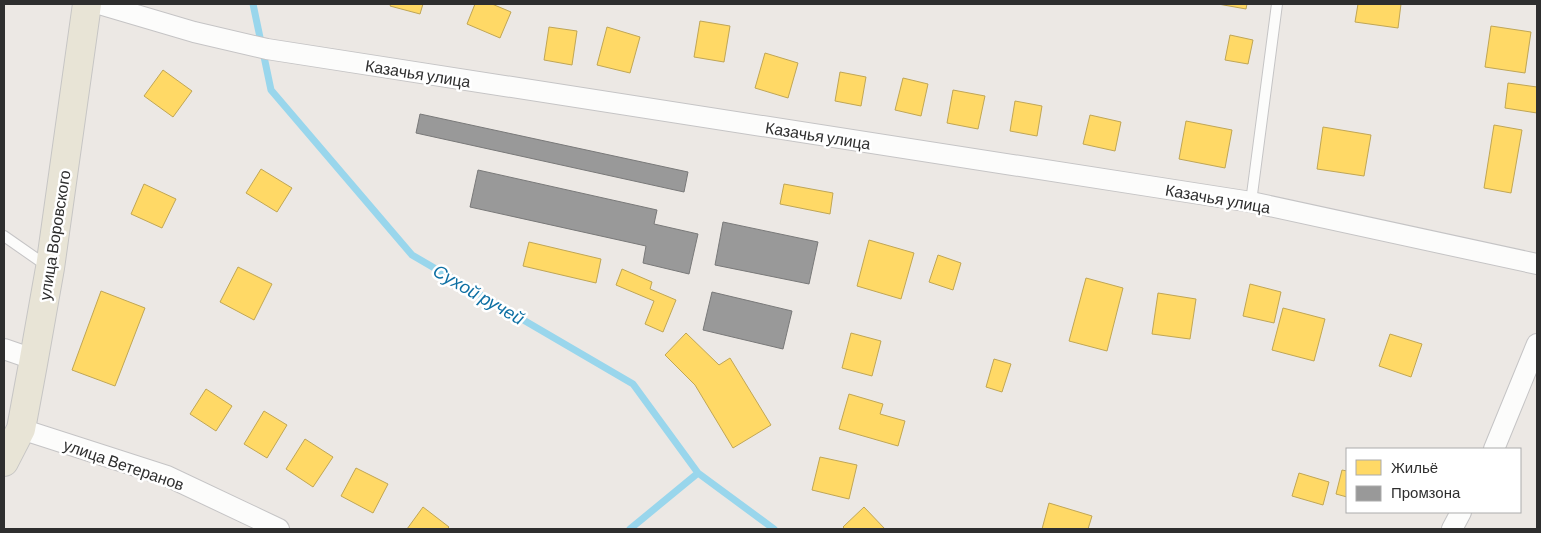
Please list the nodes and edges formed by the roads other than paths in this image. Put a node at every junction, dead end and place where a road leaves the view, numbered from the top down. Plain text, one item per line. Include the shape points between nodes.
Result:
1 (87, 4) edge
2 (99, 4) edge
3 (1277, 4) edge
4 (1251, 202) junction
5 (4, 236) edge
6 (1537, 264) edge
7 (50, 268) junction
8 (1537, 344) edge
9 (4, 349) edge
10 (33, 359) junction
11 (21, 428) junction
12 (1494, 448) edge
13 (4, 462) edge
14 (1460, 513) edge
15 (278, 529) edge
16 (1452, 529) edge

1 - 7 main road, улица Воровского
2 - 4 street, Казачья улица via 267,50
3 - 4 lane
4 - 6 street, Казачья улица
5 - 7 lane
7 - 10 main road, улица Воровского
8 - 12 street
9 - 10 street
10 - 11 main road, улица Воровского
11 - 13 main road, улица Воровского
11 - 15 street, улица Ветеранов via 167,476
14 - 16 street

